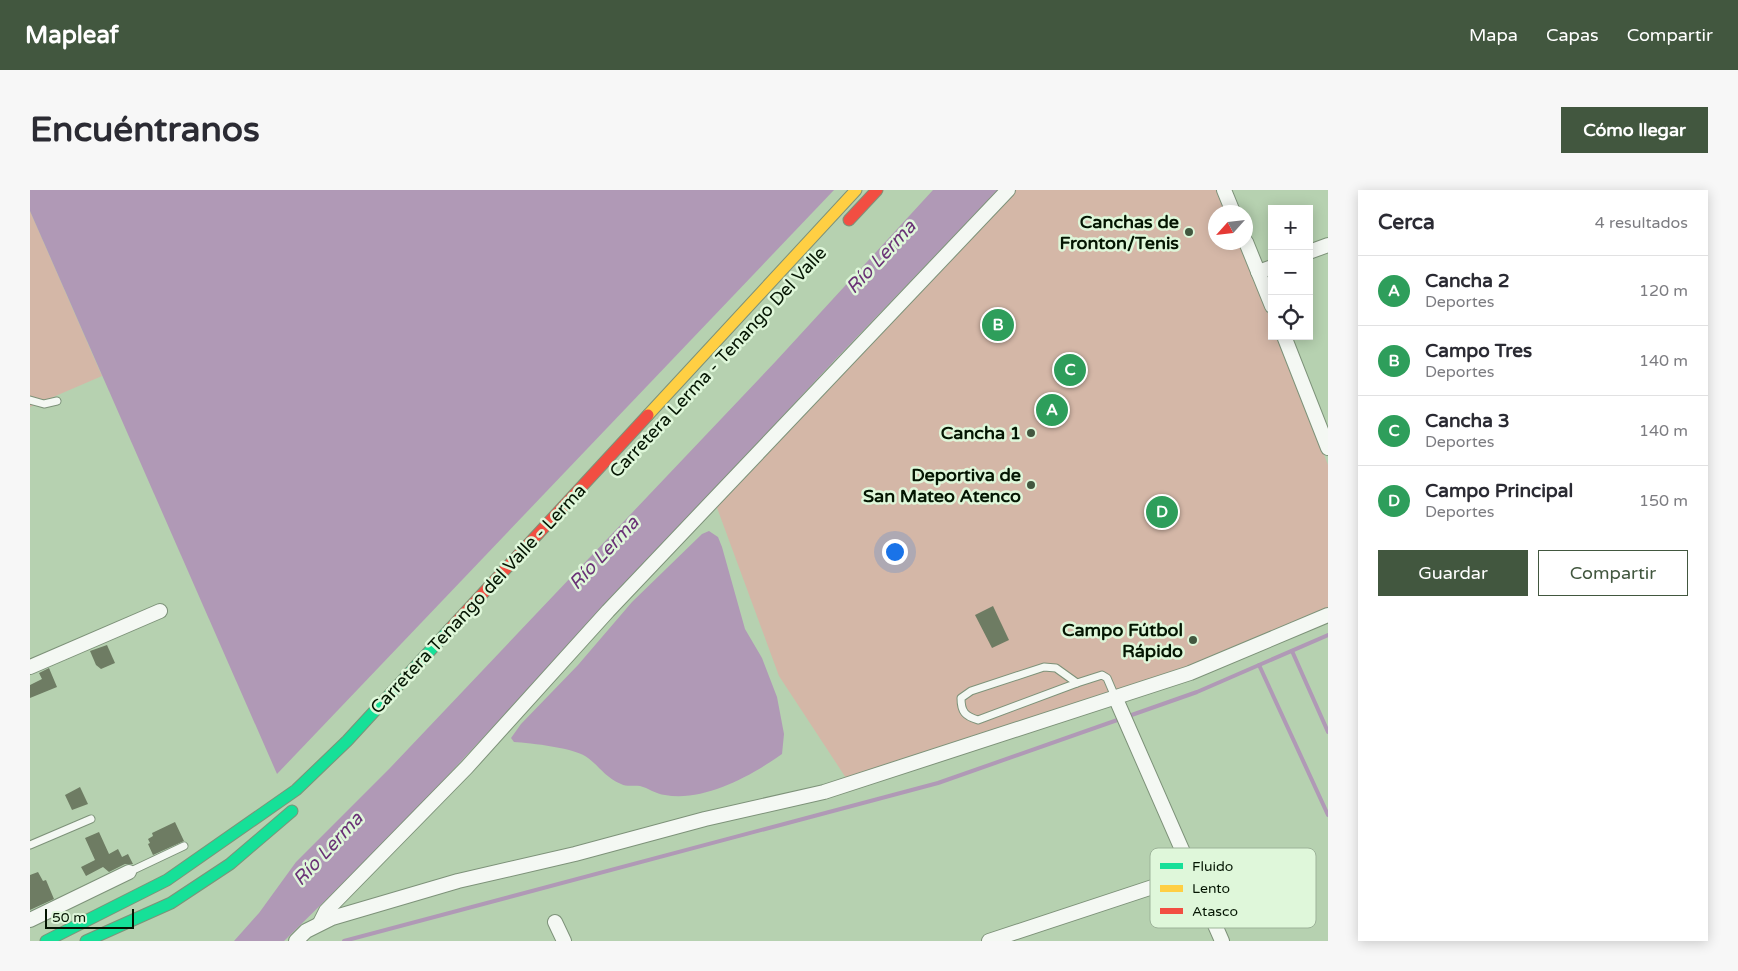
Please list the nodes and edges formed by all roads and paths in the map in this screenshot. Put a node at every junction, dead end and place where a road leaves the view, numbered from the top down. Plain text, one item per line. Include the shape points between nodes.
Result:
1 (856, 190) edge
2 (876, 190) edge
3 (1008, 190) edge
4 (1224, 190) edge
5 (1231, 205) edge
6 (844, 226) dead end
7 (1328, 245) edge
8 (1249, 250) edge
9 (1313, 251) edge
10 (1268, 268) edge
11 (1258, 272) junction
12 (1268, 296) edge
13 (1286, 340) edge
14 (30, 400) edge
15 (57, 401) dead end
16 (1328, 448) edge
17 (160, 611) dead end
18 (1328, 615) edge
19 (30, 667) edge
20 (1077, 683) junction
21 (1118, 704) junction
22 (375, 728) dead end
23 (348, 756) dead end
24 (304, 801) dead end
25 (91, 819) dead end
26 (30, 845) edge
27 (184, 846) dead end
28 (1181, 848) edge
29 (130, 872) joint
30 (1150, 888) edge
31 (30, 920) edge
32 (555, 922) dead end
33 (320, 923) junction
34 (1216, 928) edge
35 (1006, 938) edge
36 (46, 941) edge
37 (86, 941) edge
38 (296, 941) edge
39 (564, 941) edge
40 (989, 941) edge
41 (1222, 941) edge

1 - 36 highway, Carretera Tenango del Valle - Lerma via 347,741 296,790 167,880
2 - 6 highway
3 - 33 street via 608,611 467,767 326,912
4 - 5 street
7 - 9 street
8 - 11 street
10 - 11 street
11 - 12 street
13 - 16 street
14 - 15 lane via 44,404
17 - 19 street
18 - 21 street
20 - 20 lane via 1056,668 1044,667 971,691 962,698 961,708 966,716 978,720
20 - 21 lane via 1102,675 1107,678
21 - 28 street
21 - 33 street via 824,792 484,874
22 - 23 highway
24 - 37 highway via 230,864 171,903
25 - 26 lane
27 - 29 lane
29 - 31 street
30 - 35 street
32 - 39 street
33 - 38 street
34 - 41 street
35 - 40 street

